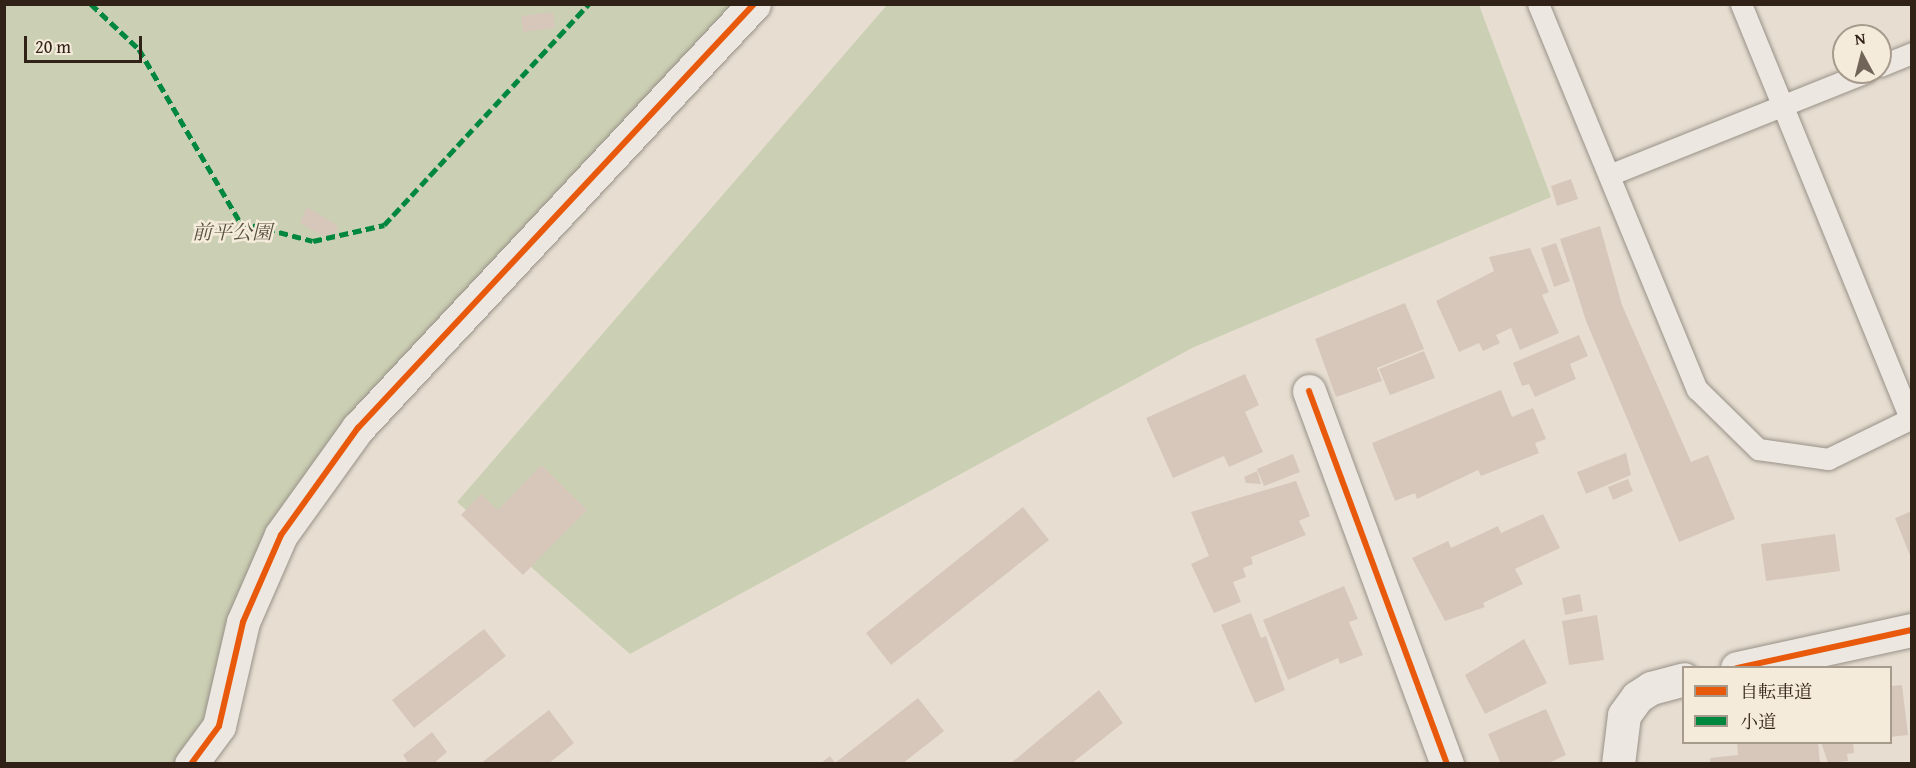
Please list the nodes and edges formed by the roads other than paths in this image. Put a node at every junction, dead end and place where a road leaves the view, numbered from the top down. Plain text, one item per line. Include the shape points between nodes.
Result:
1 (754, 4) edge
2 (1538, 4) edge
3 (1741, 4) edge
4 (1911, 53) edge
5 (1892, 61) edge
6 (1839, 84) edge
7 (1783, 108) junction
8 (1608, 175) junction
9 (1309, 391) dead end
10 (1910, 418) edge
11 (1911, 630) edge
12 (1746, 666) edge
13 (1682, 679) edge
14 (191, 764) edge
15 (1447, 764) edge
16 (1618, 764) edge

1 - 14 street via 358,428 281,535 243,622 219,726
2 - 8 lane
3 - 7 lane
4 - 5 lane
6 - 7 lane
7 - 8 lane
7 - 10 lane
8 - 10 lane via 1697,389 1758,449 1828,459
9 - 15 street
11 - 12 street
13 - 16 street via 1652,688 1637,698 1624,715

